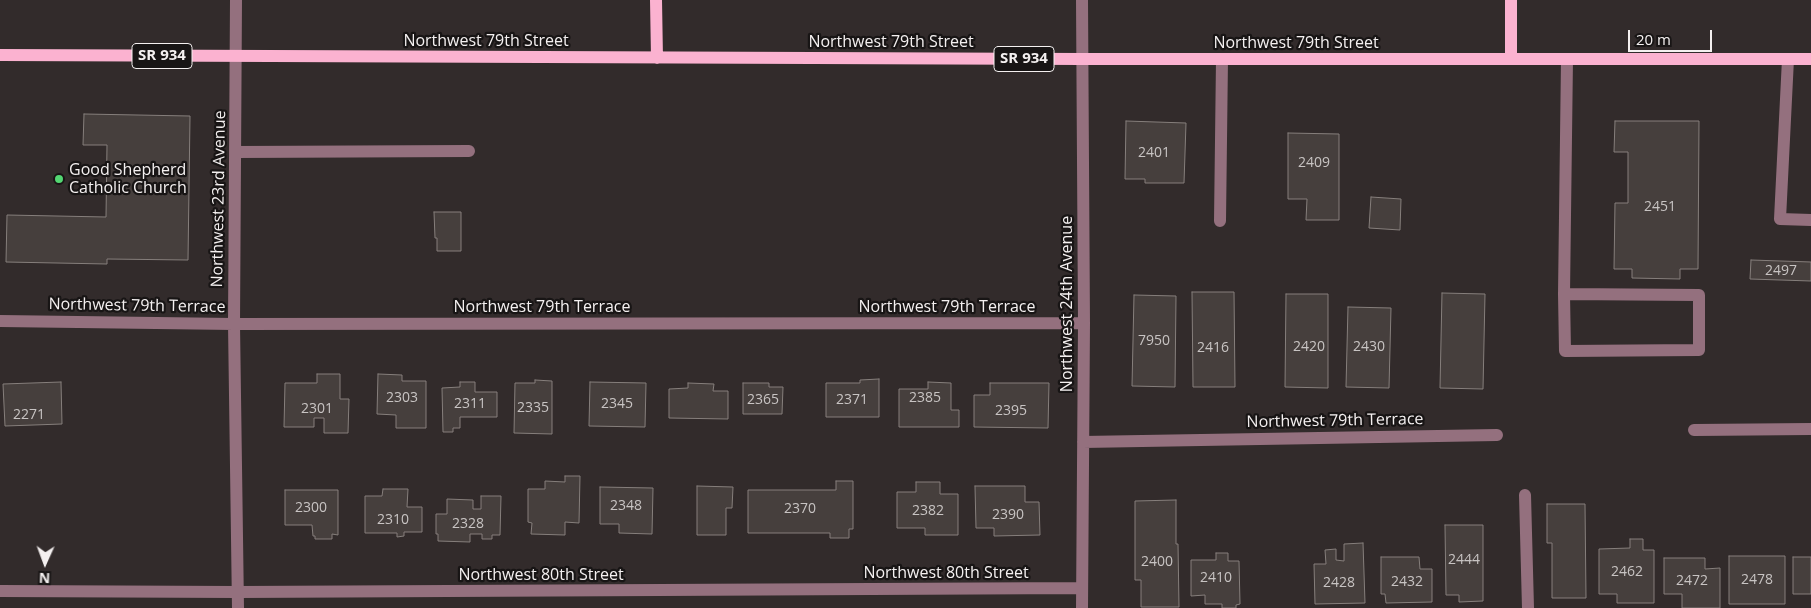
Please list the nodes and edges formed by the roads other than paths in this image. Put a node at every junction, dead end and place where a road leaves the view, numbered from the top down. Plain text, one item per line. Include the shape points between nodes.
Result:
1 (236, 0) edge
2 (656, 0) edge
3 (1082, 0) edge
4 (1511, 0) edge
5 (0, 56) edge
6 (237, 56) junction
7 (657, 58) junction
8 (1083, 59) junction
9 (1222, 59) junction
10 (1510, 59) junction
11 (1567, 59) junction
12 (1788, 59) junction
13 (1811, 59) edge
14 (469, 151) dead end
15 (235, 152) junction
16 (1811, 220) edge
17 (1220, 221) dead end
18 (1564, 294) junction
19 (0, 321) edge
20 (1084, 323) junction
21 (234, 324) junction
22 (1811, 429) edge
23 (1694, 430) dead end
24 (1497, 434) dead end
25 (1083, 442) junction
26 (1525, 494) dead end
27 (1082, 588) junction
28 (0, 591) edge
29 (238, 592) junction
30 (238, 608) edge
31 (1082, 608) edge
32 (1528, 608) edge

1 - 6 street, Northwest 23rd Avenue
2 - 7 main road
3 - 8 street, Northwest 24th Avenue
4 - 10 main road
5 - 6 main road, Northwest 79th Street / SR 934
6 - 7 main road, Northwest 79th Street / SR 934
6 - 15 street, Northwest 23rd Avenue
7 - 8 main road, Northwest 79th Street / SR 934
8 - 9 main road, Northwest 79th Street / SR 934
8 - 20 street, Northwest 24th Avenue
9 - 10 main road, Northwest 79th Street / SR 934
9 - 17 street
10 - 11 main road, Northwest 79th Street / SR 934
11 - 12 main road, Northwest 79th Street / SR 934
11 - 18 street
12 - 13 main road, Northwest 79th Street / SR 934
12 - 16 street via 1780,219
14 - 15 street
15 - 21 street, Northwest 23rd Avenue
18 - 18 street via 1565,351 1699,350 1699,295
19 - 21 street, Northwest 79th Terrace
20 - 21 street, Northwest 79th Terrace
20 - 25 street, Northwest 24th Avenue
21 - 29 street, Northwest 23rd Avenue
22 - 23 street
24 - 25 street, Northwest 79th Terrace
25 - 27 street, Northwest 24th Avenue
26 - 32 street
27 - 29 street, Northwest 80th Street
27 - 31 street, Northwest 24th Avenue
28 - 29 street, Northwest 80th Street
29 - 30 street, Northwest 23rd Avenue

